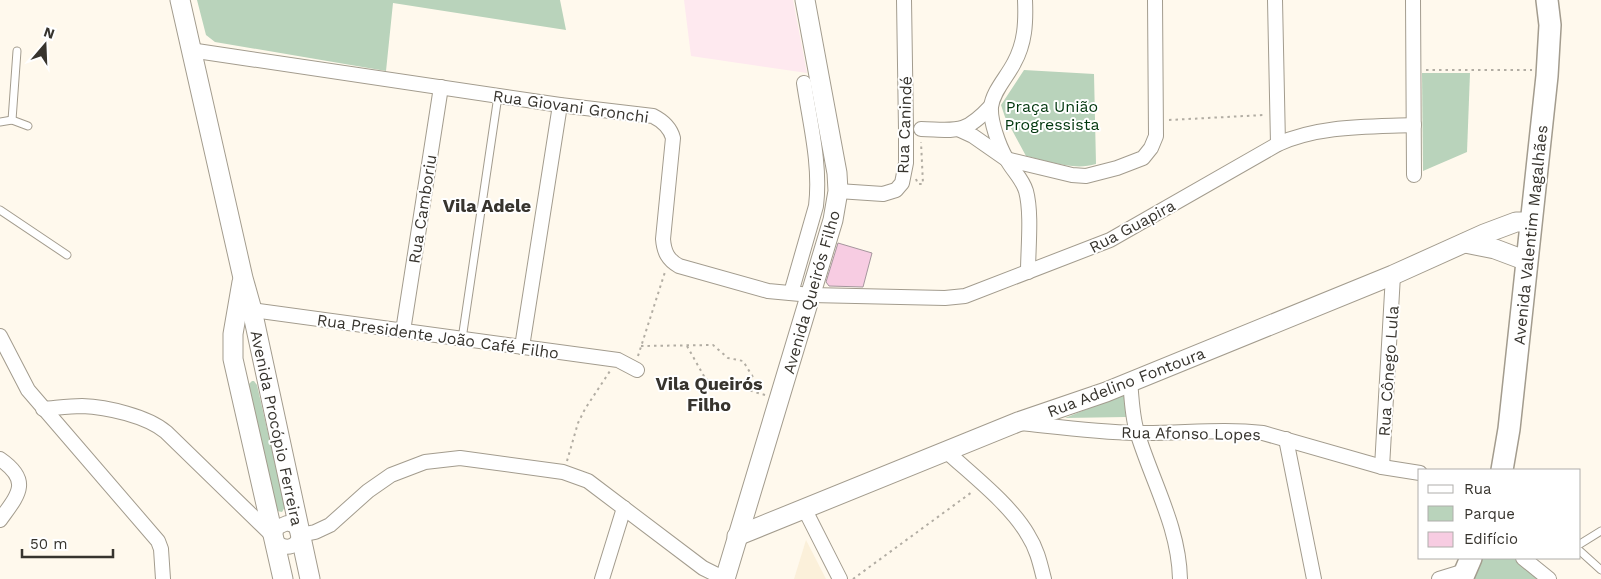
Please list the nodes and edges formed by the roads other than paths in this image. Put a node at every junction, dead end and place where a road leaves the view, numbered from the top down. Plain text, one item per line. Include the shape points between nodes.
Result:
1 (180, 0) edge
2 (805, 0) edge
3 (904, 0) edge
4 (1025, 0) edge
5 (1155, 0) edge
6 (1275, 0) edge
7 (1413, 0) edge
8 (1534, 0) edge
9 (1547, 0) edge
10 (190, 50) junction
11 (17, 51) dead end
12 (804, 83) dead end
13 (441, 87) junction
14 (498, 96) junction
15 (560, 105) junction
16 (991, 106) junction
17 (12, 120) junction
18 (0, 122) edge
19 (1414, 125) junction
20 (28, 126) dead end
21 (921, 130) dead end
22 (960, 130) junction
23 (1278, 144) junction
24 (1006, 159) junction
25 (1414, 174) dead end
26 (838, 191) junction
27 (0, 210) edge
28 (1524, 222) junction
29 (1465, 243) junction
30 (67, 255) dead end
31 (1520, 258) junction
32 (1028, 272) junction
33 (1393, 275) junction
34 (791, 293) junction
35 (811, 294) junction
36 (245, 309) junction
37 (403, 331) junction
38 (0, 336) edge
39 (462, 339) junction
40 (522, 347) junction
41 (636, 369) road end
42 (1130, 382) junction
43 (43, 409) junction
44 (1018, 422) junction
45 (1137, 433) junction
46 (1286, 439) junction
47 (946, 452) junction
48 (0, 459) edge
49 (1382, 467) junction
50 (1490, 469) edge
51 (1502, 469) edge
52 (1418, 473) edge
53 (747, 505) junction
54 (624, 508) junction
55 (805, 510) junction
56 (786, 517) junction
57 (0, 520) edge
58 (1601, 531) edge
59 (300, 535) junction
60 (273, 536) junction
61 (737, 536) junction
62 (1581, 543) edge
63 (1581, 552) edge
64 (1524, 559) edge
65 (1601, 570) edge
66 (163, 579) edge
67 (282, 579) edge
68 (310, 579) edge
69 (602, 579) edge
70 (725, 579) edge
71 (840, 579) edge
72 (1044, 579) edge
73 (1180, 579) edge
74 (1314, 579) edge
75 (1549, 579) edge

1 - 10 street, Avenida Procópio Ferreira
2 - 26 street, Avenida Queirós Filho
3 - 26 street, Rua Canindé via 906,163 902,183 883,194
4 - 16 street via 1022,46
5 - 24 street via 1156,136 1143,158 1086,176
6 - 23 street
7 - 19 street
8 - 28 main road, Avenida Valentim Magalhães via 1537,24
9 - 28 main road, Avenida Valentim Magalhães via 1550,50
10 - 13 street, Rua Giovani Gronchi
10 - 36 street, Avenida Procópio Ferreira via 242,278
11 - 17 lane
12 - 34 street, Avenida Queirós Filho via 818,193
13 - 14 street, Rua Giovani Gronchi
13 - 37 street, Rua Camboriu
14 - 15 street, Rua Giovani Gronchi
14 - 39 lane
15 - 34 street, Rua Giovani Gronchi via 653,116 662,120 671,132 673,145 663,239 667,256 679,266 757,289
15 - 40 street
16 - 22 street via 974,123
16 - 24 street via 992,122
17 - 18 lane
17 - 20 lane
19 - 23 street, Rua Guapira via 1308,133
19 - 25 street
21 - 22 street
22 - 24 street
23 - 32 street, Rua Guapira via 1110,240
24 - 32 street via 1026,191
26 - 35 street, Avenida Queirós Filho via 833,220
27 - 30 lane
28 - 29 street, Rua Adelino Fontoura
28 - 31 main road, Avenida Valentim Magalhães
29 - 31 street
29 - 33 street, Rua Adelino Fontoura
31 - 50 main road, Avenida Valentim Magalhães
31 - 51 main road, Avenida Valentim Magalhães via 1509,429
32 - 35 street, Rua Guapira via 956,298
33 - 42 street, Rua Adelino Fontoura
33 - 49 street, Rua Cônego Lula
34 - 35 street, Rua Giovani Gronchi
35 - 53 street, Avenida Queirós Filho
36 - 37 street, Rua Presidente João Café Filho
36 - 59 street, Avenida Procópio Ferreira
36 - 60 street, Avenida Procópio Ferreira via 233,334 234,359
37 - 39 street, Rua Presidente João Café Filho
38 - 43 street via 28,390
39 - 40 street, Rua Presidente João Café Filho
40 - 41 street, Rua Presidente João Café Filho via 618,360
42 - 44 street, Rua Adelino Fontoura
42 - 45 street
43 - 60 street via 95,407 150,421 166,432
43 - 66 street via 154,535 161,549
44 - 45 street, Rua Afonso Lopes
44 - 47 street, Rua Adelino Fontoura
45 - 46 street, Rua Afonso Lopes via 1243,431
45 - 73 street via 1175,537
46 - 49 street, Rua Afonso Lopes
46 - 74 street
47 - 55 street, Rua Adelino Fontoura
47 - 72 street via 1006,507 1028,534
48 - 57 street via 18,478 20,488
49 - 52 street, Rua Afonso Lopes
53 - 56 street
53 - 61 street, Avenida Queirós Filho
54 - 59 street via 588,481 563,472 460,458 439,459 391,475 324,529
54 - 69 street
54 - 70 street via 703,568
55 - 56 street, Rua Adelino Fontoura
55 - 71 street
56 - 61 street, Rua Adelino Fontoura
58 - 62 lane
59 - 60 street via 295,526 286,523 278,527
59 - 68 street, Avenida Procópio Ferreira
60 - 67 street, Avenida Procópio Ferreira
61 - 70 street, Avenida Queirós Filho
63 - 65 lane
64 - 75 street

